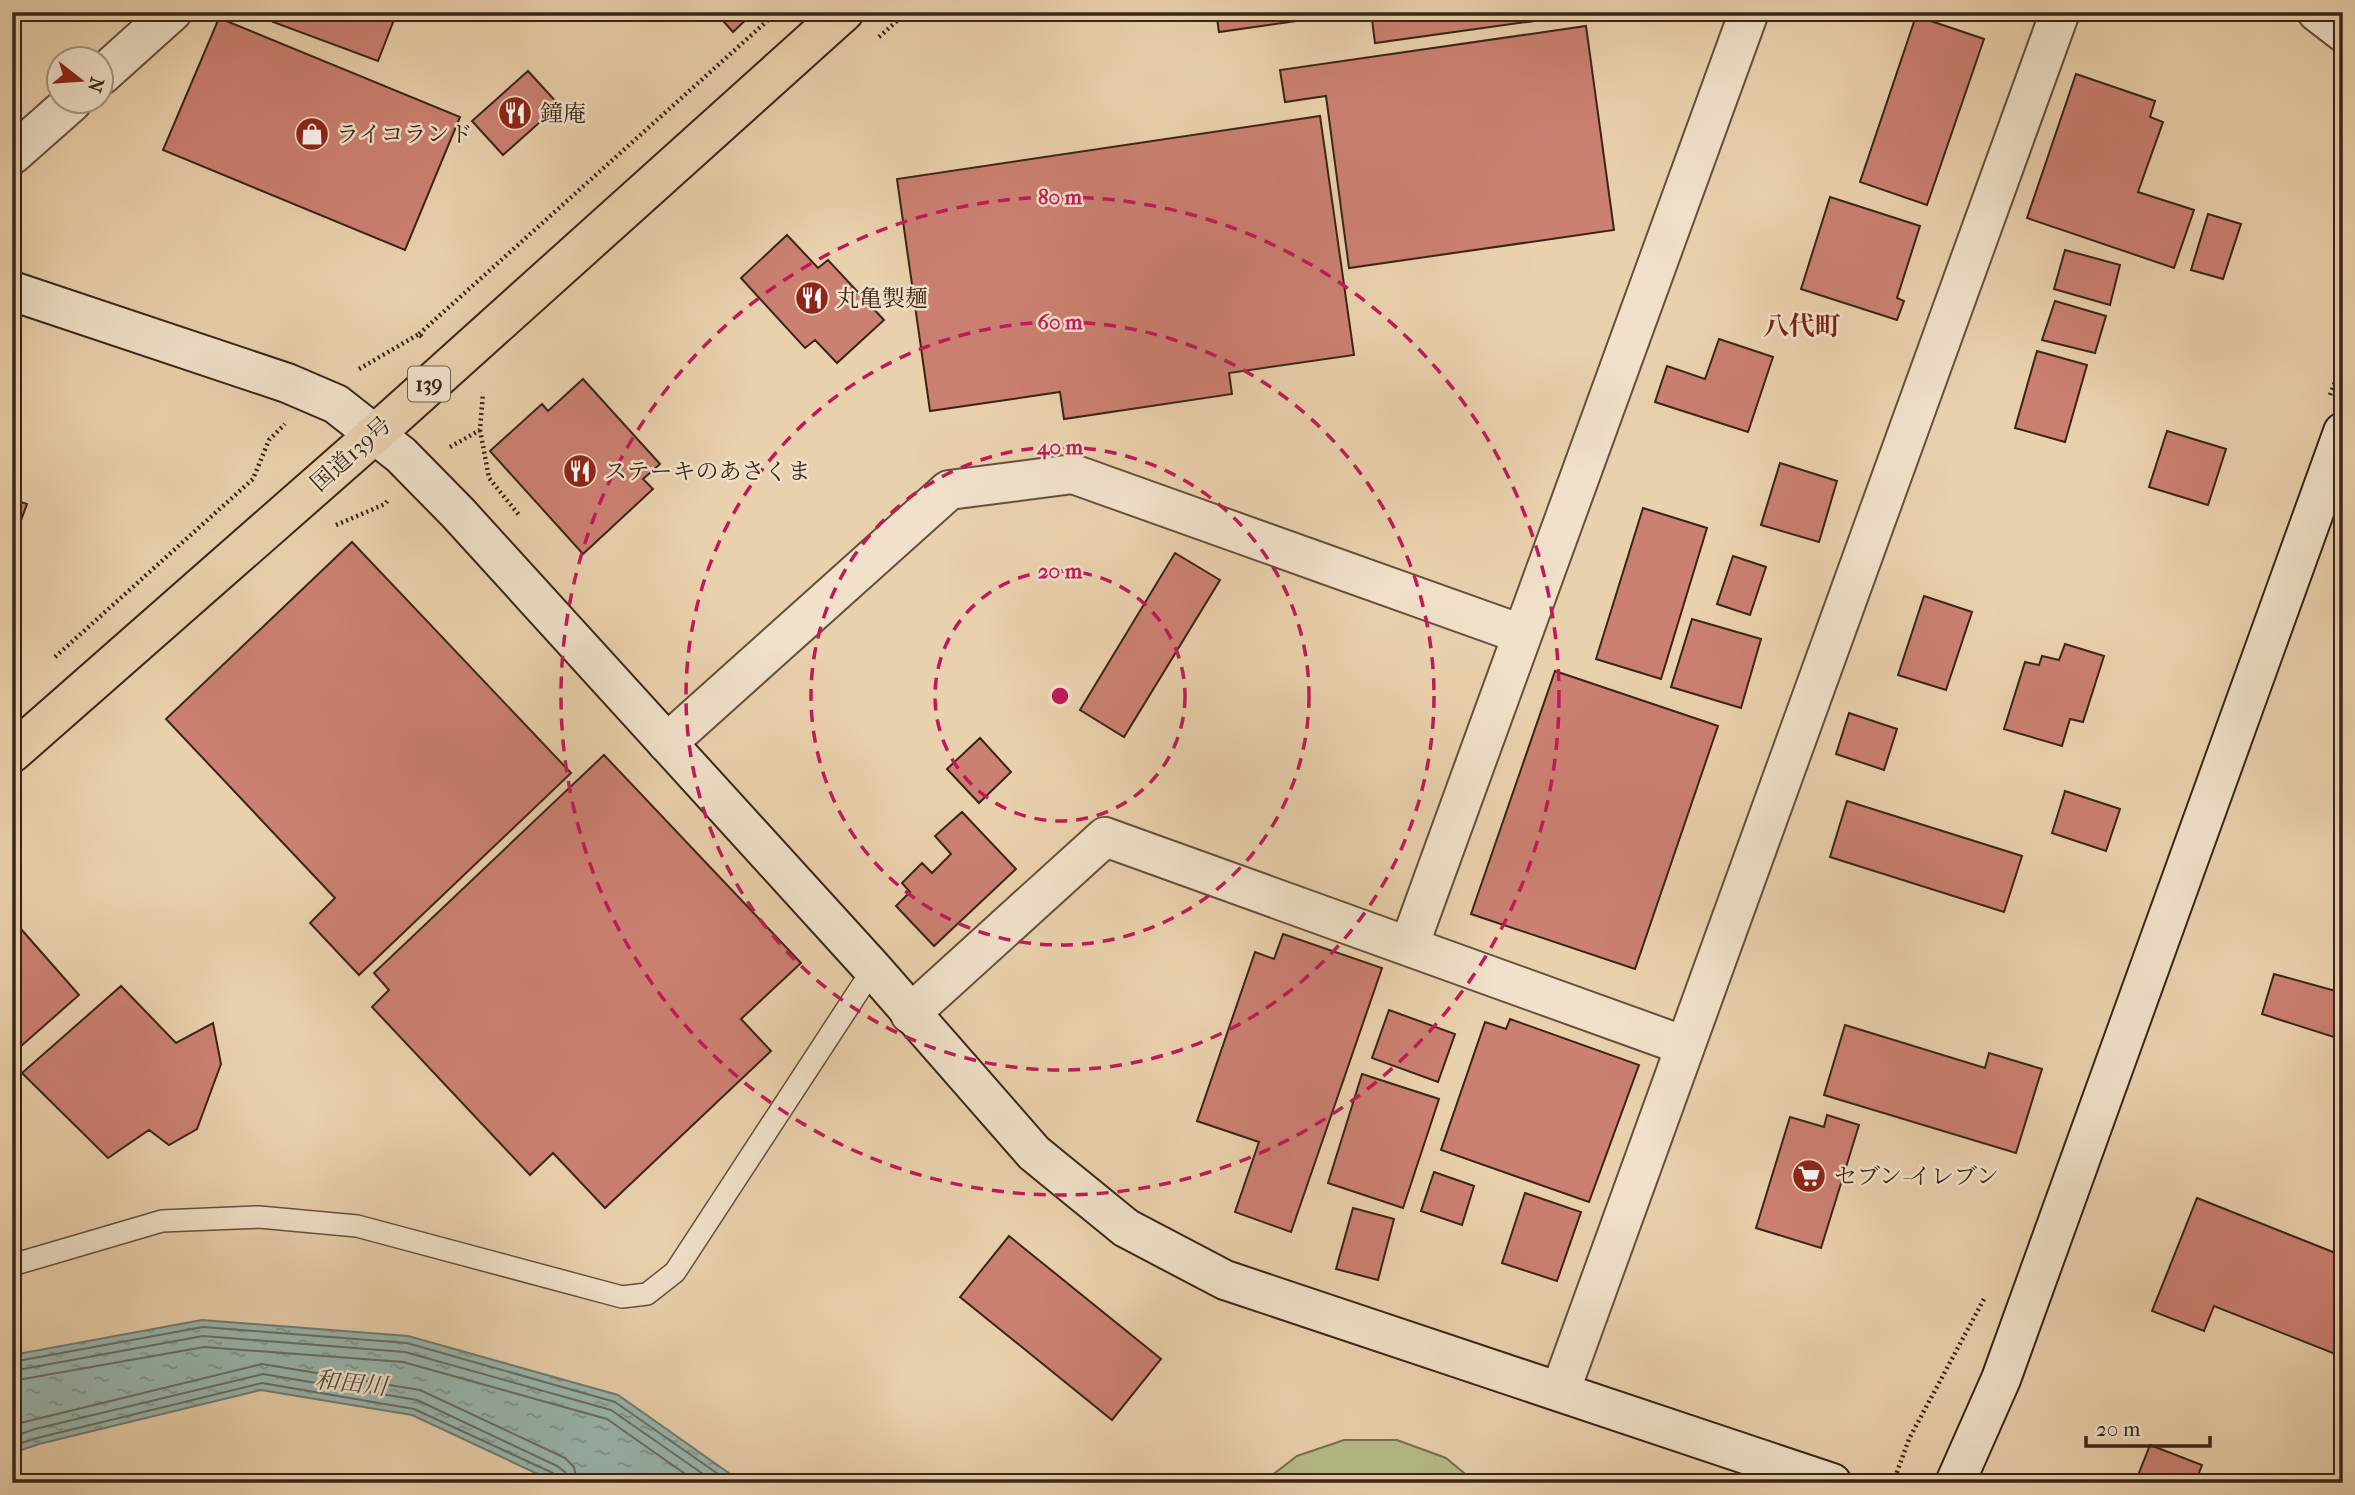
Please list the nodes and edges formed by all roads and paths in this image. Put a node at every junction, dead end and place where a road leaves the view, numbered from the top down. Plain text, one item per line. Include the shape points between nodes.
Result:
1 (172, 12) edge
2 (776, 12) edge
3 (844, 12) edge
4 (1749, 12) edge
5 (2060, 12) edge
6 (2317, 12) edge
7 (2343, 32) edge
8 (116, 62) edge
9 (56, 116) edge
10 (12, 155) edge
11 (12, 291) edge
12 (419, 334) dead end
13 (2343, 432) edge
14 (375, 433) junction
15 (253, 479) dead end
16 (1521, 634) junction
17 (52, 659) dead end
18 (667, 743) junction
19 (12, 753) edge
20 (1409, 946) junction
21 (873, 970) junction
22 (910, 1014) junction
23 (1685, 1046) junction
24 (12, 1265) edge
25 (1560, 1392) junction
26 (1832, 1483) edge
27 (1955, 1483) edge

1 - 8 street
2 - 12 path
3 - 14 highway, 国道139号 / 139
4 - 16 street
5 - 23 street
6 - 7 street
9 - 10 street
11 - 14 street via 287,383 336,404
13 - 27 street via 2001,1379
14 - 18 street via 458,513
14 - 19 highway, 国道139号 / 139
15 - 17 path
16 - 18 street via 1073,474 949,490
16 - 20 street
18 - 21 street
20 - 22 street via 1105,837
20 - 23 street
21 - 22 street
21 - 24 lane via 675,1272 647,1294 622,1297 357,1226 258,1217 162,1221
22 - 25 street via 1034,1153 1126,1228 1225,1280
23 - 25 street
25 - 26 street

